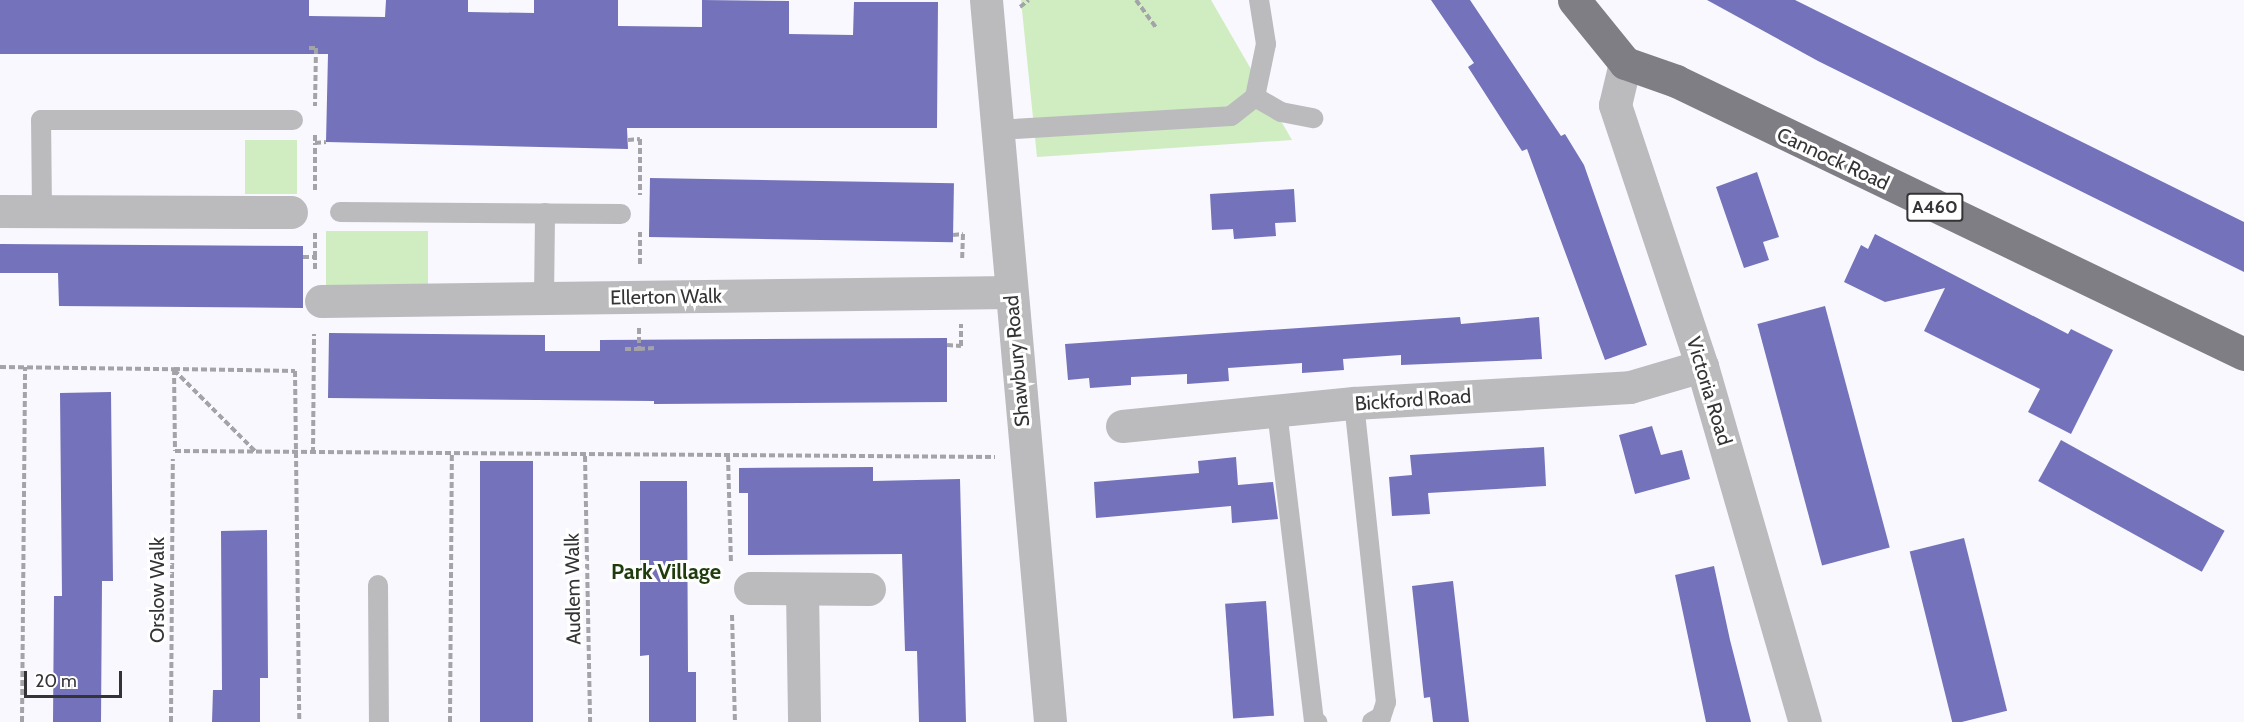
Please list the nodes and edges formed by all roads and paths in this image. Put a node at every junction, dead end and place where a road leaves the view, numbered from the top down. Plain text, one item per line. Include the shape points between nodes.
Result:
1 (986, 0) edge
2 (1136, 0) edge
3 (1259, 0) edge
4 (1574, 0) edge
5 (1156, 28) dead end
6 (309, 48) dead end
7 (1625, 63) junction
8 (1254, 97) junction
9 (1313, 118) dead end
10 (315, 119) dead end
11 (292, 120) dead end
12 (997, 130) junction
13 (315, 131) dead end
14 (628, 140) dead end
15 (326, 142) dead end
16 (0, 211) edge
17 (42, 211) junction
18 (291, 212) dead end
19 (340, 212) dead end
20 (545, 213) junction
21 (634, 213) junction
22 (315, 257) dead end
23 (640, 266) dead end
24 (1010, 292) junction
25 (544, 298) junction
26 (317, 301) junction
27 (639, 325) dead end
28 (625, 348) dead end
29 (654, 348) dead end
30 (639, 349) junction
31 (2244, 354) edge
32 (1702, 366) junction
33 (0, 367) edge
34 (25, 367) junction
35 (174, 369) junction
36 (1354, 403) junction
37 (1276, 411) junction
38 (1122, 426) dead end
39 (257, 452) junction
40 (295, 453) junction
41 (314, 453) junction
42 (452, 455) junction
43 (585, 456) junction
44 (1026, 457) junction
45 (173, 459) dead end
46 (378, 585) dead end
47 (750, 588) dead end
48 (868, 589) dead end
49 (802, 590) junction
50 (22, 722) edge
51 (171, 722) edge
52 (299, 722) edge
53 (379, 722) edge
54 (450, 722) edge
55 (590, 722) edge
56 (804, 722) edge
57 (1050, 722) edge
58 (1317, 722) edge
59 (1372, 722) edge
60 (1805, 722) edge

1 - 12 street, Shawbury Road
2 - 5 path
3 - 8 lane via 1266,44
4 - 7 highway
6 - 10 path via 316,48
7 - 31 highway, Cannock Road / A460 via 1676,81
7 - 32 street, Victoria Road via 1615,105
8 - 9 lane via 1281,112
8 - 12 lane via 1231,116
11 - 17 lane via 41,120
12 - 24 street, Shawbury Road
13 - 15 path via 315,143
14 - 21 path via 640,139
16 - 17 street
17 - 18 street
19 - 20 lane
20 - 21 lane
20 - 25 lane
21 - 23 path
22 - 26 path
24 - 25 street, Ellerton Walk
24 - 44 street, Shawbury Road
25 - 26 street, Ellerton Walk
26 - 41 path
27 - 30 path
28 - 30 path
29 - 30 path
32 - 36 street, Bickford Road via 1630,387
32 - 60 street, Victoria Road
33 - 34 path
34 - 35 path
34 - 50 path
35 - 39 path
35 - 39 path via 175,451
35 - 40 path via 295,371
36 - 37 street, Bickford Road
36 - 59 lane via 1386,702 1381,717
37 - 38 street, Bickford Road
37 - 58 lane
39 - 40 path
40 - 41 path
40 - 52 path
41 - 42 path
42 - 43 path
42 - 54 path
43 - 44 path
43 - 55 path, Audlem Walk
44 - 57 street, Shawbury Road
45 - 51 path, Orslow Walk
46 - 53 lane
47 - 49 street
48 - 49 street
49 - 56 street

